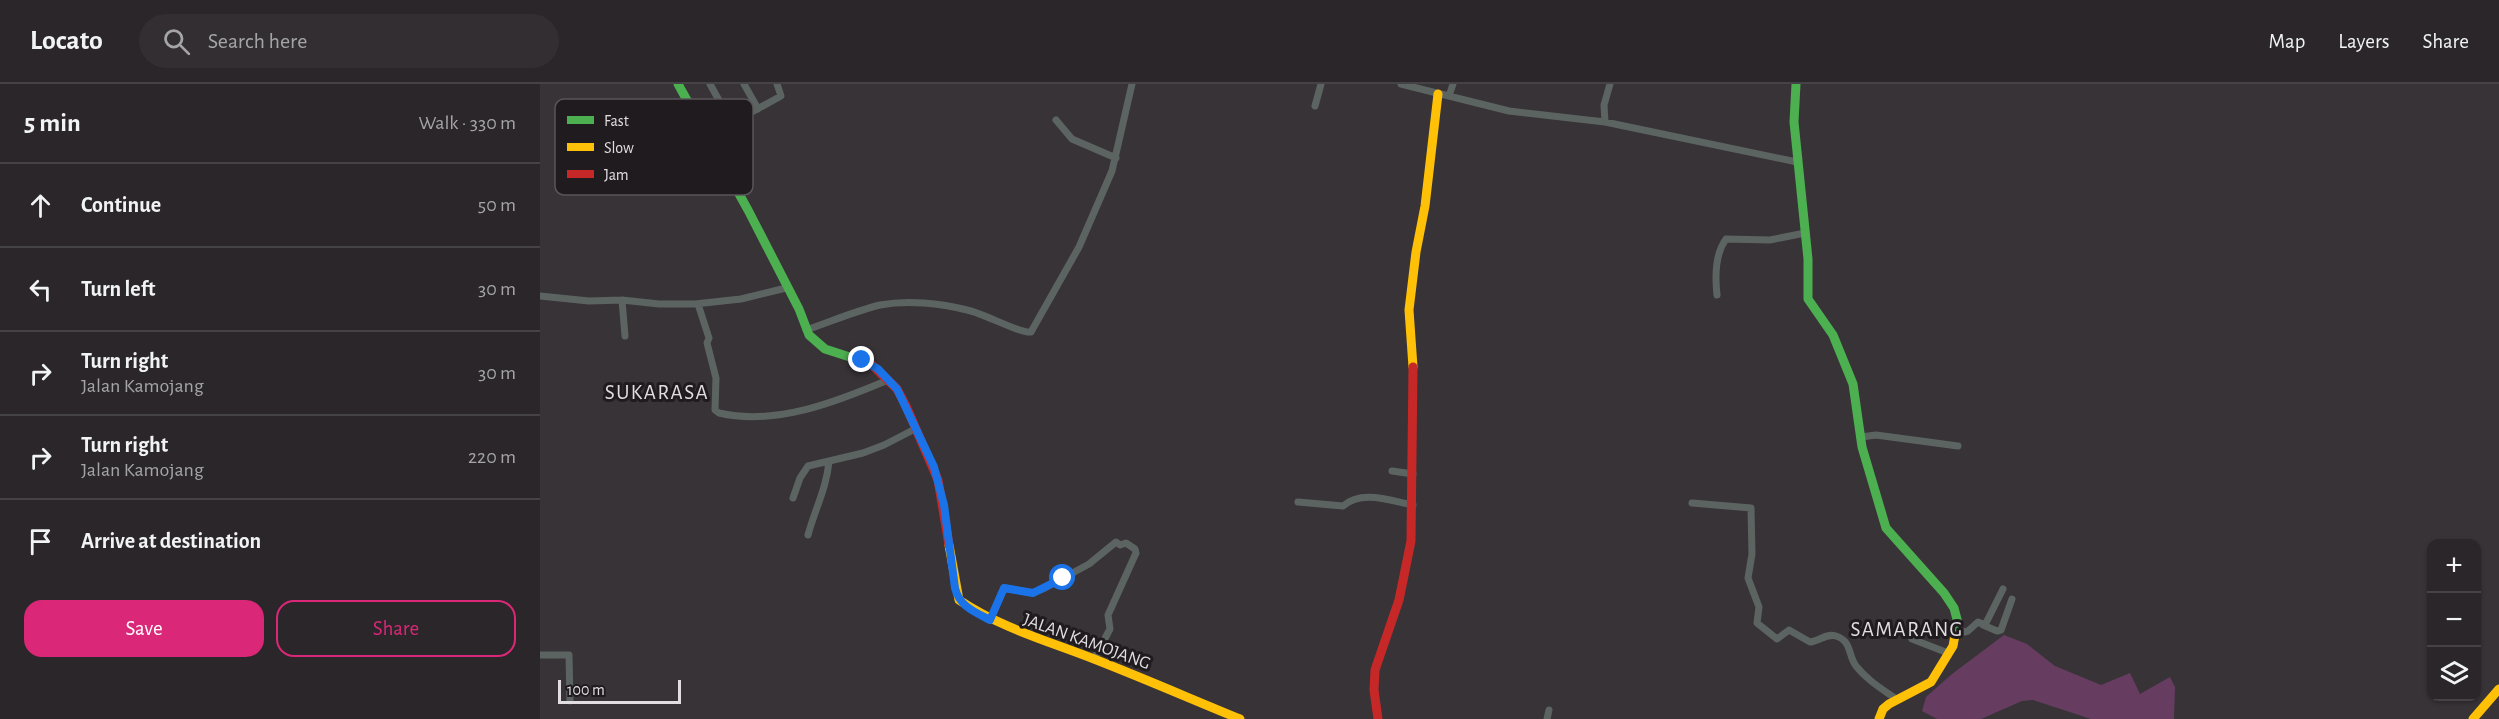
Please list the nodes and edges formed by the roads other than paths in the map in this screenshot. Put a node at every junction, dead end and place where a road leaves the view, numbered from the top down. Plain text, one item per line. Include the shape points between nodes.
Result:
1 (678, 84) edge
2 (710, 84) edge
3 (744, 84) edge
4 (777, 84) edge
5 (1132, 84) edge
6 (1321, 84) edge
7 (1401, 84) edge
8 (1453, 84) edge
9 (1610, 84) edge
10 (1796, 84) edge
11 (1438, 94) junction
12 (1449, 96) junction
13 (686, 99) edge
14 (718, 99) edge
15 (752, 99) edge
16 (753, 100) edge
17 (1316, 106) dead end
18 (758, 109) junction
19 (753, 112) edge
20 (1056, 120) dead end
21 (1605, 122) junction
22 (1116, 158) junction
23 (1797, 162) junction
24 (739, 195) edge
25 (1806, 233) junction
26 (786, 288) junction
27 (1717, 295) dead end
28 (540, 296) edge
29 (622, 300) junction
30 (698, 304) junction
31 (806, 330) junction
32 (626, 336) dead end
33 (888, 380) junction
34 (915, 429) junction
35 (1861, 437) junction
36 (1958, 446) dead end
37 (829, 460) junction
38 (1392, 471) dead end
39 (1413, 474) junction
40 (793, 498) dead end
41 (1298, 502) dead end
42 (1692, 503) dead end
43 (1413, 505) junction
44 (807, 535) dead end
45 (2003, 589) dead end
46 (2012, 599) dead end
47 (990, 620) junction
48 (1983, 626) junction
49 (1957, 634) junction
50 (1912, 639) dead end
51 (1948, 653) junction
52 (540, 655) edge
53 (1094, 659) junction
54 (2499, 689) edge
55 (1896, 699) junction
56 (570, 700) dead end
57 (1549, 710) dead end
58 (1240, 719) edge
59 (1378, 719) edge
60 (1547, 719) edge
61 (1879, 719) edge
62 (2473, 719) edge

1 - 13 street, JALAN KAMOJANG
2 - 14 street
3 - 15 street
4 - 18 street via 781,96
5 - 22 street
6 - 17 street
7 - 11 street
8 - 12 street
9 - 21 street via 1604,105
10 - 23 street
11 - 12 street
11 - 39 street via 1409,310
12 - 21 street via 1509,111
16 - 18 street
18 - 19 street
20 - 22 street via 1072,139
21 - 23 street
22 - 31 street via 1079,247 1031,332 941,304 893,303
23 - 25 street
24 - 26 street, JALAN KAMOJANG
25 - 27 street via 1770,240 1726,239 1719,258
25 - 35 street via 1808,299 1833,335 1853,384
26 - 30 street
26 - 31 street, JALAN KAMOJANG
28 - 29 street
29 - 30 street
29 - 32 street
30 - 33 street via 709,338 716,378 715,410 719,413 786,415
31 - 33 street, JALAN KAMOJANG via 825,349 871,364
33 - 34 street, JALAN KAMOJANG via 897,389
34 - 37 street via 884,445
34 - 47 street, JALAN KAMOJANG via 938,480 957,596 969,609
35 - 36 street via 1876,435
35 - 49 street via 1886,528 1944,593 1956,616
37 - 40 street via 804,470
37 - 44 street via 827,479
38 - 39 street
39 - 43 street
41 - 43 street via 1343,506 1362,496
42 - 55 street via 1751,508 1748,578 1759,607 1757,623 1777,639 1789,630 1810,642 1825,636 1841,638 1862,674
43 - 59 street via 1401,591 1376,670
45 - 48 street
46 - 48 street via 2001,630
47 - 53 street, JALAN KAMOJANG
47 - 53 street via 1004,588 1036,592 1086,566 1116,542 1126,543 1136,553 1108,615 1110,629
48 - 49 street via 1978,622
49 - 51 street
50 - 51 street
51 - 55 street via 1929,684
52 - 56 street via 569,655
53 - 58 street, JALAN KAMOJANG
54 - 62 street
55 - 61 street via 1883,709
57 - 60 street

